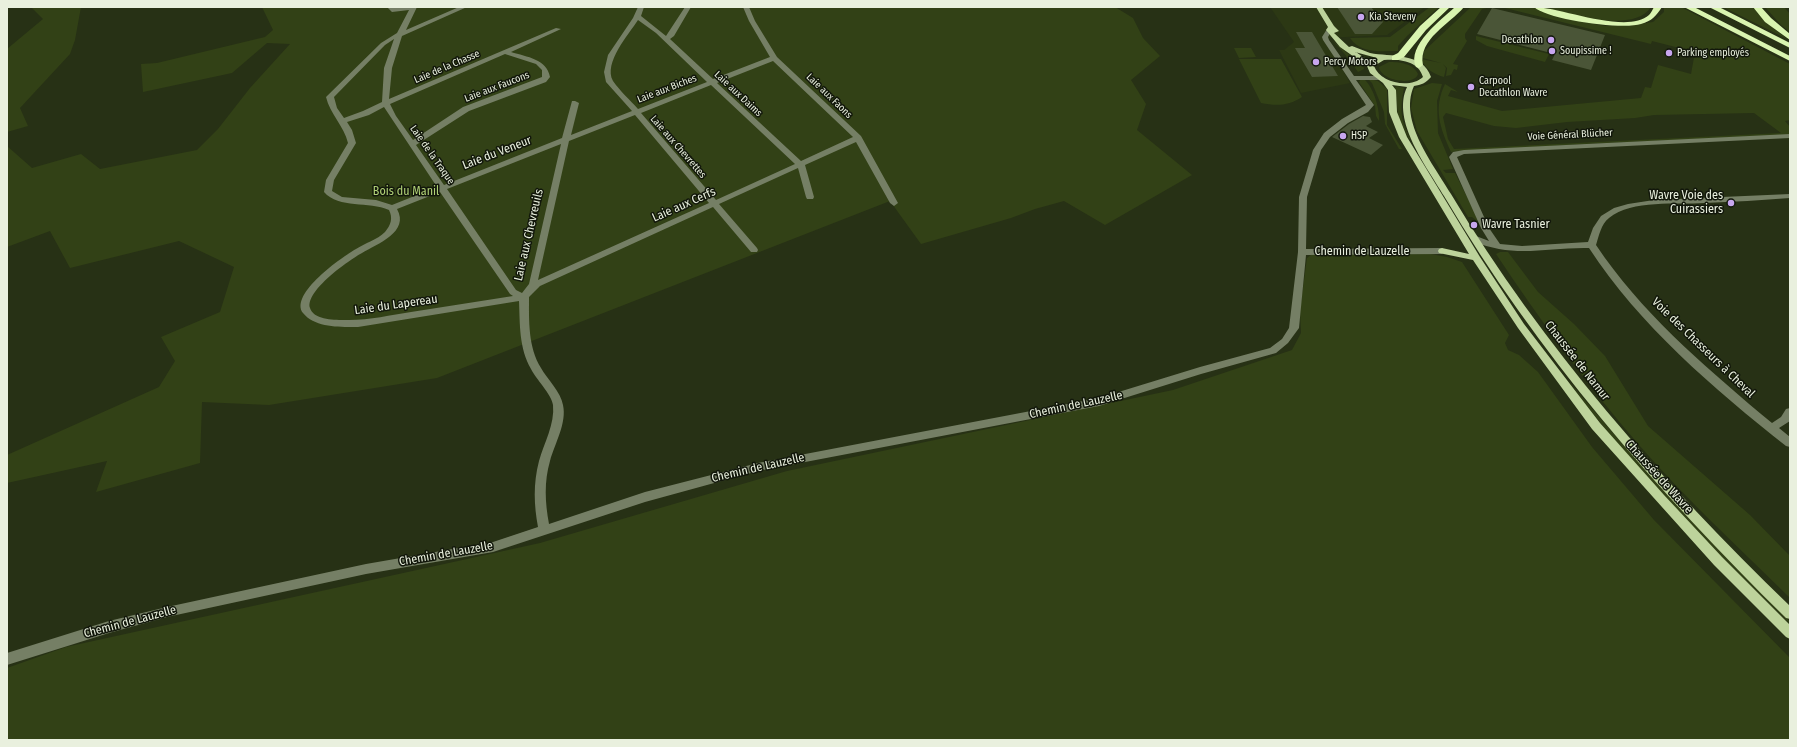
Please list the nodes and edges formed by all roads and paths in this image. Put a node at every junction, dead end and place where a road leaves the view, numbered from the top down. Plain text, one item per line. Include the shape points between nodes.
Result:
1 (390, 7) edge
2 (464, 7) edge
3 (641, 7) edge
4 (688, 7) edge
5 (746, 7) edge
6 (1319, 7) edge
7 (1446, 7) edge
8 (1460, 7) edge
9 (1538, 7) edge
10 (1658, 7) edge
11 (1688, 7) edge
12 (1695, 7) edge
13 (1713, 7) edge
14 (1757, 7) edge
15 (413, 8) edge
16 (637, 16) junction
17 (1330, 29) junction
18 (558, 30) dead end
19 (399, 36) junction
20 (1790, 38) edge
21 (666, 39) junction
22 (1790, 46) edge
23 (506, 52) junction
24 (1790, 56) edge
25 (774, 58) junction
26 (1385, 58) junction
27 (1395, 58) junction
28 (1790, 59) edge
29 (1419, 65) junction
30 (1370, 67) junction
31 (1353, 78) junction
32 (1383, 79) junction
33 (711, 83) junction
34 (1410, 85) junction
35 (386, 103) junction
36 (575, 103) dead end
37 (635, 112) junction
38 (343, 121) junction
39 (1790, 136) edge
40 (858, 138) junction
41 (567, 139) junction
42 (412, 144) junction
43 (801, 165) junction
44 (442, 188) junction
45 (1790, 196) edge
46 (810, 197) dead end
47 (894, 203) dead end
48 (715, 204) junction
49 (392, 208) junction
50 (1476, 239) junction
51 (1468, 244) junction
52 (1592, 245) junction
53 (1497, 247) junction
54 (754, 250) dead end
55 (1442, 251) junction
56 (1302, 252) junction
57 (1482, 257) junction
58 (524, 297) junction
59 (1521, 326) joint
60 (1790, 412) edge
61 (1771, 428) junction
62 (1790, 443) edge
63 (544, 530) junction
64 (1790, 614) edge
65 (1790, 633) edge
66 (7, 659) edge

1 - 15 street via 392,10
2 - 19 street
3 - 16 street
4 - 21 street via 671,36
5 - 25 street, Laie aux Faons
6 - 17 main road, Chaussée de Namur
7 - 27 highway via 1422,28
8 - 29 highway via 1428,38 1417,58
9 - 10 highway via 1578,20 1611,24 1640,21 1651,17 1657,12
11 - 28 highway
12 - 24 highway
13 - 22 highway
14 - 20 highway
15 - 19 street
16 - 21 street, Laie aux Daims
16 - 37 street, Laie aux Chevrettes via 609,59 607,72 612,84
17 - 26 main road, Chaussée de Namur via 1336,30 1344,42 1354,49
17 - 30 main road, Chaussée de Namur via 1339,43
17 - 31 street via 1326,40
18 - 23 street, Laie de la Chasse
19 - 35 street via 388,68
19 - 38 street via 383,44 330,97 332,106
21 - 33 street, Laie aux Daims
23 - 35 street, Laie de la Chasse
23 - 42 street, Laie aux Faucons via 538,62 545,69 546,77 466,109
25 - 33 street, Laie aux Biches
25 - 40 street, Laie aux Faons
26 - 27 main road, Chaussée de Namur
26 - 30 main road, Chaussée de Namur via 1377,59
27 - 29 main road, Chaussée de Namur
29 - 34 main road via 1427,77 1420,83
30 - 31 street
30 - 32 main road, Chaussée de Namur
31 - 32 street
31 - 56 street via 1370,105 1327,135 1317,150 1303,197
32 - 34 main road
32 - 51 main road, Chaussée de Namur via 1392,90 1393,112 1398,128
33 - 37 street, Laie aux Biches
33 - 43 street, Laie aux Daims
34 - 50 main road, Chaussée de Namur via 1406,106 1409,125 1430,166
35 - 38 street, Laie de la Chasse via 366,114
35 - 42 street, Laie de la Traque
36 - 41 street, Laie aux Chevreuils
37 - 41 street, Laie aux Biches
37 - 48 street, Laie aux Chevrettes
38 - 49 street via 352,143 329,184 328,192 338,198 384,203
39 - 53 street, Voie Général Blücher via 1456,154 1454,160 1485,228
40 - 43 street, Laie aux Cerfs
40 - 47 street, Laie aux Faons
41 - 44 street, Laie du Veneur
41 - 58 street, Laie aux Chevreuils via 533,284
42 - 44 street, Laie de la Traque
43 - 46 street
43 - 48 street, Laie aux Cerfs
44 - 49 street, Laie du Veneur
44 - 58 street, Laie de la Traque via 513,292
45 - 52 street via 1655,203 1628,207 1602,220
48 - 54 street, Laie aux Chevrettes
48 - 58 street, Laie aux Cerfs via 537,284
49 - 58 street, Laie du Lapereau via 396,219 391,231 347,258 318,282 304,306 313,317 338,324 364,323
50 - 53 street
50 - 57 main road, Chaussée de Namur
51 - 55 main road via 1462,248
51 - 57 main road, Chaussée de Namur
52 - 53 street
52 - 61 street, Voie des Chasseurs à Cheval via 1613,276 1650,319 1688,356
53 - 57 street
55 - 56 street, Chemin de Lauzelle
55 - 57 main road
56 - 63 street, Chemin de Lauzelle via 1294,328 1286,341 1273,351 1099,402 758,467 645,497
57 - 59 main road, Chaussée de Namur
57 - 64 main road, Chaussée de Namur via 1551,351 1612,426 1676,498
58 - 63 street, Laie aux Chevreuils via 527,348 535,368 555,398 558,410 558,419 540,479 539,499
59 - 65 main road, Chaussée de Wavre via 1575,400 1633,468 1718,561
60 - 61 street via 1785,420
61 - 62 street, Voie des Chasseurs à Cheval
63 - 66 street, Chemin de Lauzelle via 471,552 366,569 146,617

